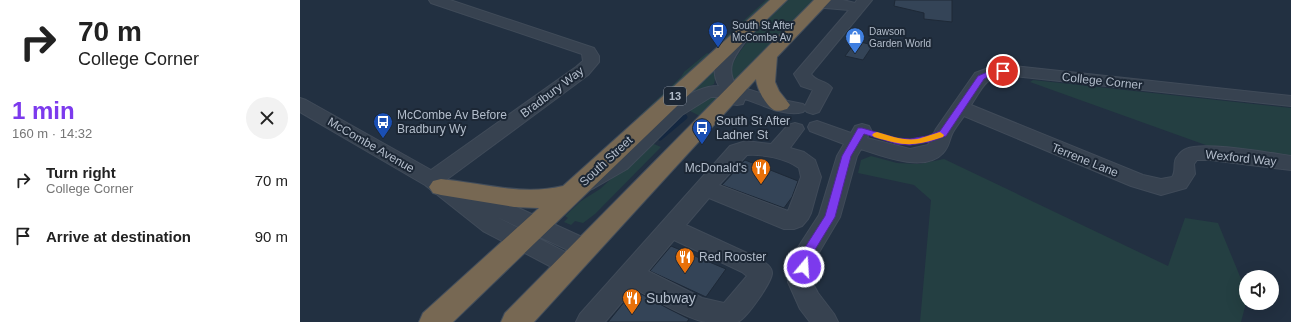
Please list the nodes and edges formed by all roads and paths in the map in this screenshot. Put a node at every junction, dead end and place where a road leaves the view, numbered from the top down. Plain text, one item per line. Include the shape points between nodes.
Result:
1 (436, 0) edge
2 (779, 0) edge
3 (821, 2) edge
4 (861, 4) edge
5 (744, 32) junction
6 (768, 56) junction
7 (732, 94) junction
8 (1291, 101) edge
9 (300, 104) edge
10 (961, 108) junction
11 (802, 116) junction
12 (858, 136) junction
13 (776, 152) junction
14 (1192, 154) joint
15 (1291, 164) edge
16 (436, 184) junction
17 (705, 188) junction
18 (572, 193) junction
19 (670, 228) junction
20 (528, 233) junction
21 (577, 257) junction
22 (631, 274) junction
23 (433, 322) edge
24 (515, 322) edge
25 (589, 322) edge
26 (825, 322) edge

1 - 16 street, Bradbury Way via 588,51 591,56 591,62 582,72
2 - 5 highway, South Street / 13
3 - 4 street
3 - 6 highway
4 - 11 street via 802,74 806,82 823,88
5 - 7 street via 727,52 722,70
5 - 18 highway, South Street / 13
6 - 7 highway
6 - 11 highway via 765,84 769,93
7 - 11 street, College Corner via 739,102 774,112
7 - 18 street, College Corner via 712,91 693,100 676,111 620,164
7 - 21 highway
8 - 10 street, College Corner via 994,71 981,77
9 - 16 street, McCombe Avenue
10 - 12 street, College Corner via 935,150 919,156 894,153
10 - 14 street, Terrene Lane via 1138,181 1160,187 1179,183 1185,174 1184,162
11 - 12 street, College Corner
11 - 13 street
12 - 26 street via 847,156 830,217 807,252 800,282 809,301
13 - 17 street via 742,148
13 - 17 street via 797,157 808,165 811,177 800,213 794,220 784,220
14 - 15 street, Wexford Way via 1211,153
16 - 18 highway via 502,198 540,200
16 - 20 street, McCombe Avenue via 491,225
17 - 19 street
18 - 20 highway, South Street / 13
19 - 22 street
19 - 22 street via 760,272 738,308 726,315 714,315 652,287
20 - 21 street, McCombe Avenue
20 - 23 highway, South Street / 13
21 - 24 highway
22 - 25 street

